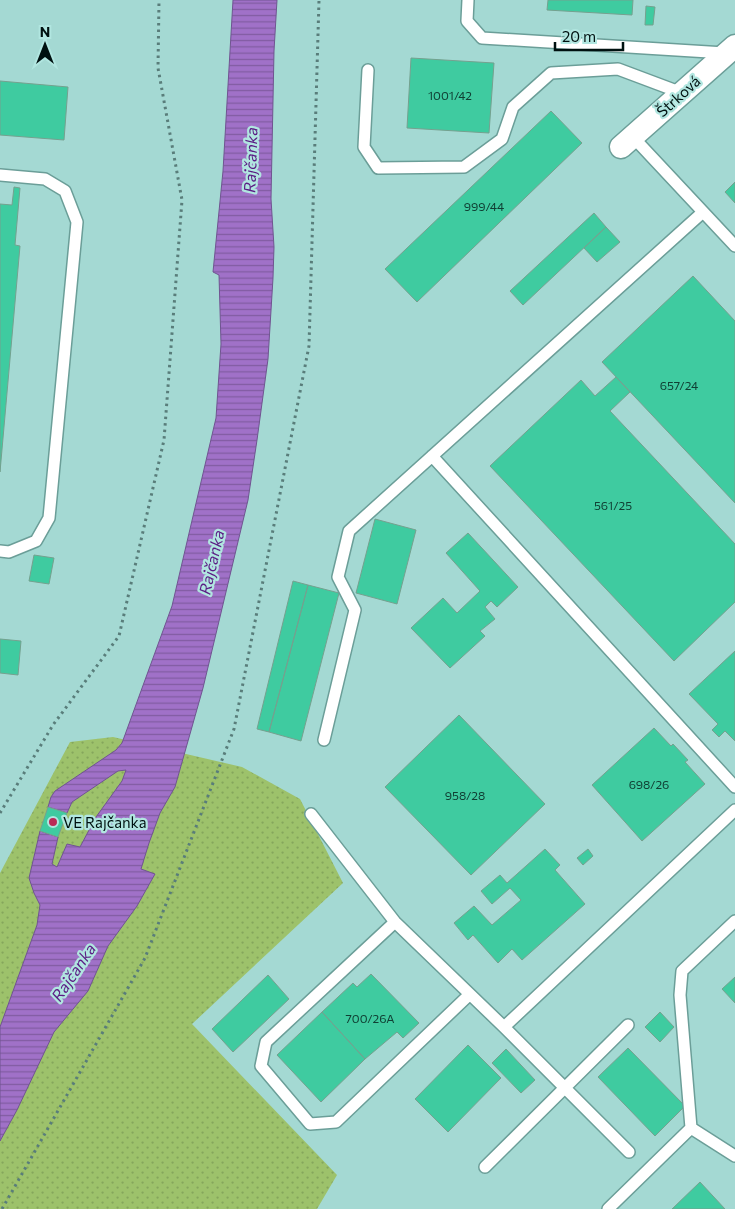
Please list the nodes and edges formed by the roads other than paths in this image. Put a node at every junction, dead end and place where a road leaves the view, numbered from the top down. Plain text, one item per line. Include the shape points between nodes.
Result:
1 (468, 0) edge
2 (731, 49) edge
3 (368, 70) dead end
4 (682, 93) junction
5 (627, 142) joint
6 (0, 175) edge
7 (703, 212) junction
8 (735, 246) edge
9 (432, 456) junction
10 (0, 551) edge
11 (324, 740) dead end
12 (735, 787) edge
13 (735, 810) edge
14 (311, 814) dead end
15 (735, 921) edge
16 (395, 922) junction
17 (470, 995) junction
18 (628, 1025) dead end
19 (504, 1028) junction
20 (564, 1088) junction
21 (691, 1128) junction
22 (629, 1152) dead end
23 (735, 1156) edge
24 (485, 1167) dead end
25 (608, 1209) edge

1 - 2 lane via 467,21 482,38
2 - 4 street, Štrková
3 - 4 lane via 364,147 378,168 464,167 502,139 513,107 552,73 618,69
4 - 5 street, Štrková
5 - 7 lane
6 - 10 lane via 45,179 65,190 76,222 49,518 36,541 9,552
7 - 8 lane
7 - 9 lane
9 - 11 lane via 349,531 338,577 355,610
9 - 12 lane
13 - 19 lane
14 - 16 lane
15 - 21 lane via 682,971 680,995
16 - 17 lane
16 - 17 lane via 266,1042 261,1066 310,1124 336,1122
17 - 19 lane
18 - 20 lane
19 - 20 lane
20 - 22 lane
20 - 24 lane
21 - 23 lane
21 - 25 lane

